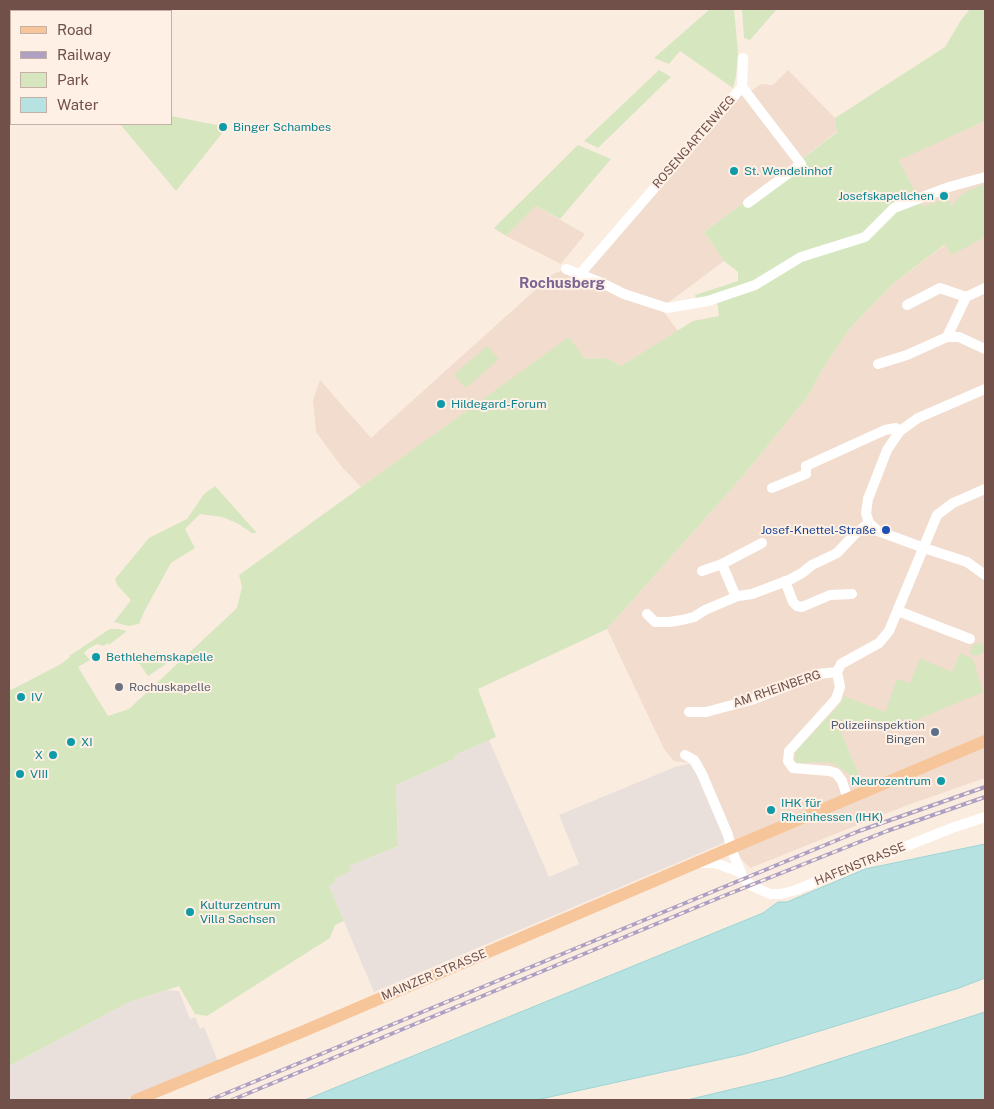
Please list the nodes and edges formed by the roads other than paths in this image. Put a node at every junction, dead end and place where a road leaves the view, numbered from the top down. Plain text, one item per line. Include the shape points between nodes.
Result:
1 (744, 58) dead end
2 (742, 87) junction
3 (985, 177) edge
4 (748, 202) dead end
5 (566, 269) dead end
6 (580, 274) junction
7 (985, 288) edge
8 (966, 297) junction
9 (907, 305) dead end
10 (947, 336) junction
11 (985, 349) edge
12 (878, 364) dead end
13 (985, 389) edge
14 (900, 431) junction
15 (772, 488) dead end
16 (985, 489) edge
17 (869, 523) junction
18 (762, 543) dead end
19 (924, 548) junction
20 (722, 564) junction
21 (702, 571) dead end
22 (985, 575) edge
23 (785, 581) junction
24 (852, 594) dead end
25 (736, 597) junction
26 (898, 611) junction
27 (647, 614) dead end
28 (970, 638) dead end
29 (837, 672) junction
30 (689, 712) dead end
31 (985, 741) edge
32 (685, 755) dead end
33 (848, 799) junction
34 (985, 817) edge
35 (730, 848) junction
36 (699, 862) junction
37 (740, 872) junction
38 (136, 1100) edge

1 - 2 street
2 - 4 street, ROSENGARTENWEG via 800,164
2 - 6 street, ROSENGARTENWEG
3 - 6 street via 894,208 865,237 801,257 755,285 708,301 667,308 624,294
5 - 6 street
7 - 8 street
8 - 9 street via 940,288
8 - 10 street
10 - 11 street via 959,337
10 - 12 street via 907,355
13 - 14 street via 918,418
14 - 15 street via 896,428 885,430 806,466 806,474
14 - 17 street via 887,450 868,498 866,513
16 - 19 street, AM RHEINBERG via 937,515
17 - 19 street via 885,534
17 - 23 street via 837,553
18 - 20 street
19 - 22 street via 967,562
19 - 26 street, AM RHEINBERG
20 - 21 street
20 - 25 street
23 - 24 street via 793,602 802,607 830,595
23 - 25 street
25 - 27 street via 682,620 655,622
26 - 28 street
26 - 29 street, AM RHEINBERG via 883,640 841,664
29 - 30 street, AM RHEINBERG via 818,674 751,700 706,712
29 - 33 street, AM RHEINBERG via 840,687 836,699 787,757 797,770 822,770 836,774
31 - 33 main road, MAINZER STRASSE
32 - 35 street via 694,760 702,774 728,835
33 - 35 main road, MAINZER STRASSE
34 - 37 street, HAFENSTRASSE via 781,894 760,891
35 - 36 main road, MAINZER STRASSE
35 - 37 street, HAFENSTRASSE
36 - 37 street, HAFENSTRASSE via 715,863
36 - 38 main road, MAINZER STRASSE

